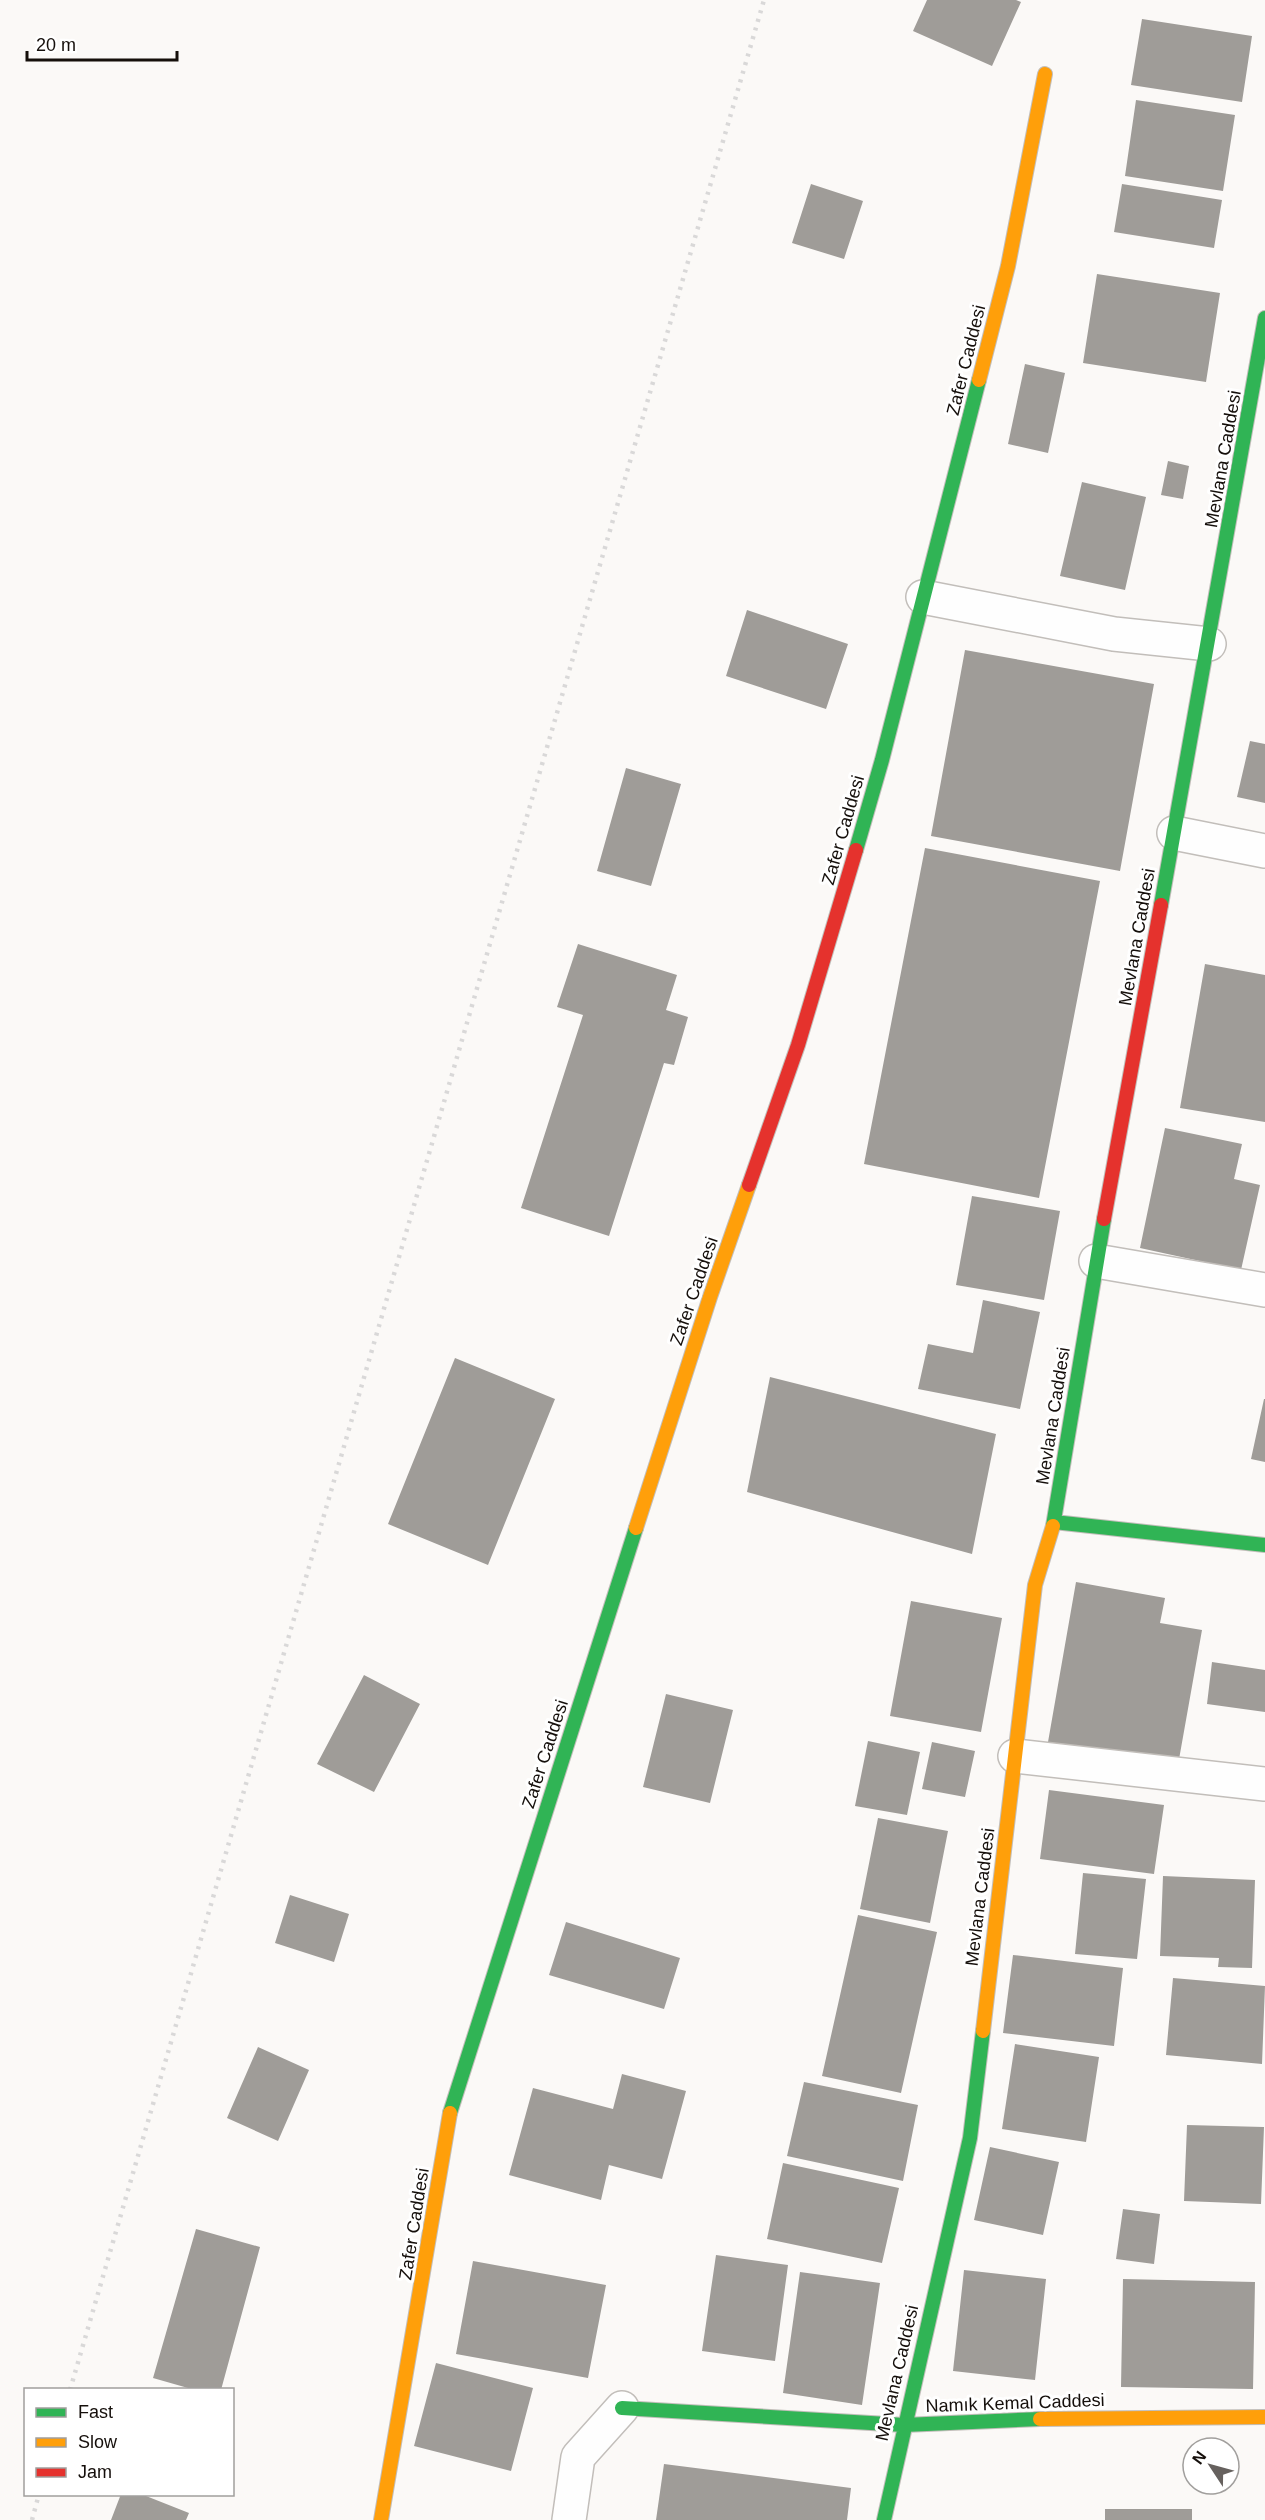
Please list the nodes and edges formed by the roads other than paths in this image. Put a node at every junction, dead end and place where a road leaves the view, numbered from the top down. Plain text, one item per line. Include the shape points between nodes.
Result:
1 (1045, 74) dead end
2 (1265, 318) edge
3 (923, 597) junction
4 (1209, 644) junction
5 (1174, 833) junction
6 (1265, 851) edge
7 (1096, 1261) junction
8 (1265, 1290) edge
9 (1054, 1522) junction
10 (1265, 1545) edge
11 (1015, 1756) junction
12 (1265, 1784) edge
13 (622, 2408) joint
14 (1265, 2417) edge
15 (904, 2425) junction
16 (381, 2520) edge
17 (569, 2520) edge
18 (884, 2520) edge

1 - 3 street, Zafer Caddesi via 1008,266
2 - 4 street, Mevlana Caddesi
3 - 4 street via 1114,634
3 - 16 street, Zafer Caddesi via 882,760 798,1045 706,1309 452,2103
4 - 5 street, Mevlana Caddesi
5 - 6 street
5 - 7 street, Mevlana Caddesi
7 - 8 street
7 - 9 street, Mevlana Caddesi
9 - 10 street
9 - 11 street, Mevlana Caddesi via 1035,1585
11 - 12 street
11 - 15 street, Mevlana Caddesi via 970,2138
13 - 15 street, Namık Kemal Caddesi
13 - 17 street via 578,2457
14 - 15 street, Namık Kemal Caddesi via 1066,2418
15 - 18 street, Mevlana Caddesi

